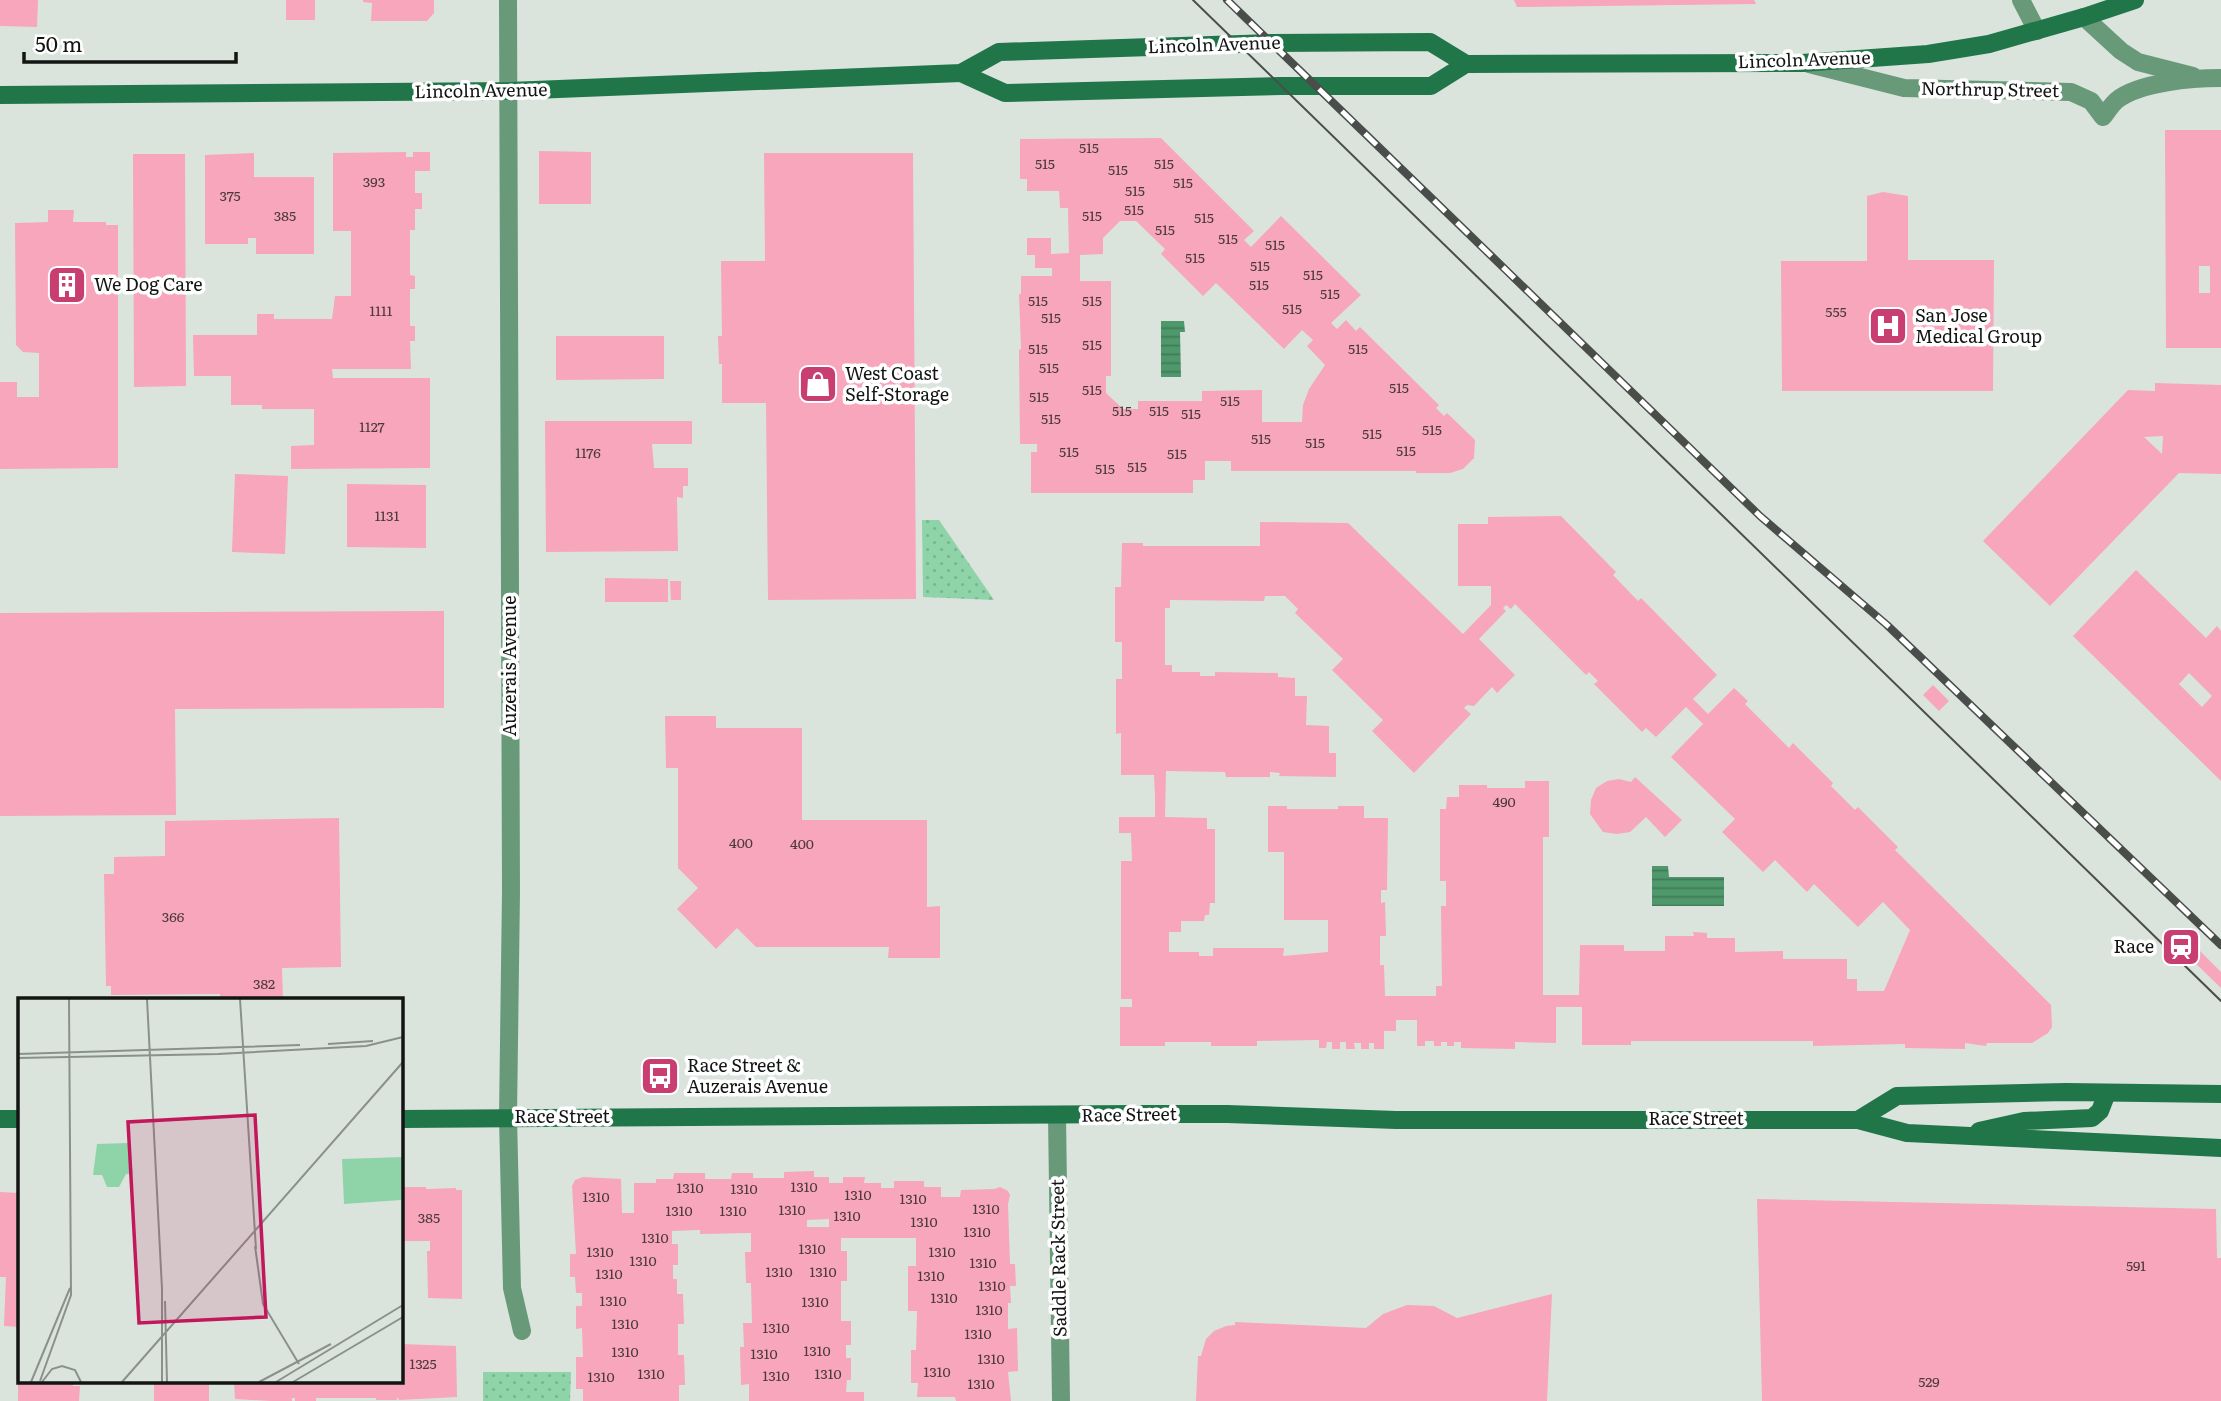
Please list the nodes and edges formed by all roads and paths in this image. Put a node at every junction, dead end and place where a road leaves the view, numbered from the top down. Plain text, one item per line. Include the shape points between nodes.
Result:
1 (508, 0) edge
2 (2021, 0) edge
3 (2135, 0) edge
4 (2084, 18) junction
5 (2037, 31) junction
6 (1802, 62) junction
7 (1466, 64) junction
8 (961, 73) junction
9 (2200, 78) junction
10 (2221, 78) edge
11 (509, 91) junction
12 (0, 95) edge
13 (2107, 1093) junction
14 (2221, 1094) edge
15 (1056, 1115) junction
16 (508, 1117) junction
17 (0, 1119) edge
18 (18, 1119) edge
19 (402, 1119) edge
20 (1858, 1119) junction
21 (1965, 1135) junction
22 (2221, 1147) edge
23 (523, 1331) dead end
24 (1061, 1401) edge

1 - 11 street, Auzerais Avenue
2 - 5 street
3 - 4 main road, Lincoln Avenue
4 - 5 main road, Lincoln Avenue
4 - 9 street, Northrup Street via 2138,62
5 - 6 main road, Lincoln Avenue via 1928,54
6 - 7 main road, Lincoln Avenue
6 - 9 street, Northrup Street via 1904,88 2071,92 2091,101 2103,117 2116,100 2136,89
7 - 8 main road, Lincoln Avenue via 1430,86 1004,93
7 - 8 main road, Lincoln Avenue via 1430,42 1239,44 999,52
8 - 11 main road, Lincoln Avenue
9 - 10 street, Northrup Street
11 - 12 main road, Lincoln Avenue
11 - 16 street, Auzerais Avenue
13 - 14 main road
13 - 20 main road via 1897,1096
13 - 21 main road via 2092,1118 2024,1121
15 - 16 main road, Race Street
15 - 20 main road, Race Street
15 - 24 street, Saddle Rack Street
16 - 19 main road, Race Street
16 - 23 street, Auzerais Avenue via 512,1288
17 - 18 main road
20 - 21 main road, Race Street via 1907,1133
21 - 22 main road, Race Street

